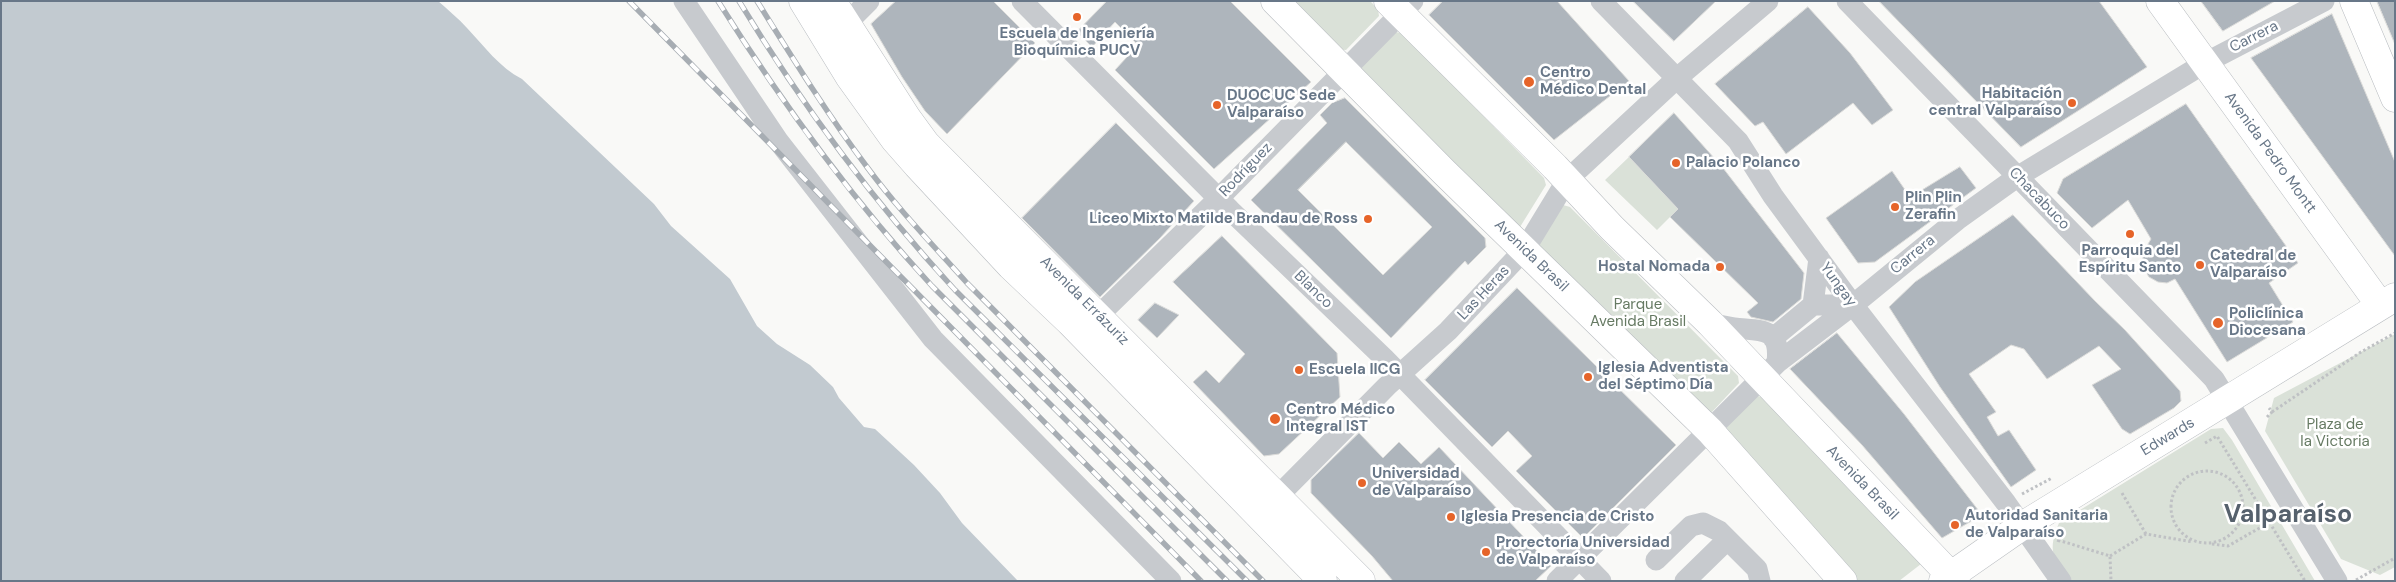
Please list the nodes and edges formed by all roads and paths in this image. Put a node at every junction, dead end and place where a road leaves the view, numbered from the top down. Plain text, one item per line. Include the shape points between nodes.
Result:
1 (684, 1) edge
2 (803, 1) edge
3 (868, 1) edge
4 (1022, 1) edge
5 (1275, 1) edge
6 (1601, 1) edge
7 (1768, 1) edge
8 (1847, 1) edge
9 (2160, 1) edge
10 (2324, 1) edge
11 (2354, 1) edge
12 (1400, 5) edge
13 (839, 13) edge
14 (2205, 63) junction
15 (1344, 70) junction
16 (1676, 79) junction
17 (2395, 98) edge
18 (2016, 177) junction
19 (1567, 180) junction
20 (1219, 198) junction
21 (1525, 249) junction
22 (1819, 258) junction
23 (2388, 301) edge
24 (1813, 305) junction
25 (1853, 305) junction
26 (1098, 316) junction
27 (1710, 323) junction
28 (2395, 333) edge
29 (1773, 338) junction
30 (1769, 370) junction
31 (1400, 374) junction
32 (2228, 400) junction
33 (2269, 408) dead end
34 (2272, 412) junction
35 (2267, 417) dead end
36 (2211, 429) dead end
37 (1710, 431) junction
38 (2217, 436) junction
39 (2225, 438) dead end
40 (2201, 445) dead end
41 (2130, 488) dead end
42 (2122, 493) junction
43 (1278, 496) junction
44 (2113, 498) dead end
45 (2270, 522) junction
46 (2071, 524) dead end
47 (2022, 526) junction
48 (2146, 534) junction
49 (1727, 540) junction
50 (2058, 540) junction
51 (2196, 542) junction
52 (2052, 544) dead end
53 (2209, 544) junction
54 (2058, 548) dead end
55 (2110, 556) junction
56 (1581, 558) junction
57 (2395, 558) edge
58 (1656, 560) dead end
59 (1753, 577) edge
60 (1950, 579) edge
61 (1171, 581) edge
62 (1323, 581) edge
63 (1361, 581) edge
64 (1557, 581) edge
65 (1601, 581) edge
66 (1685, 581) edge
67 (1843, 581) edge
68 (2061, 581) edge
69 (2112, 581) edge
70 (2305, 581) edge
71 (2336, 581) edge
72 (2354, 581) edge

1 - 61 street via 779,142 933,339
2 - 62 main road, Avenida Errázuriz via 849,76 917,165 1011,266 1077,329
3 - 13 street
4 - 20 street, Blanco
5 - 15 main road, Avenida Brasil
6 - 16 street, Yungay
7 - 16 street, Las Heras
8 - 18 street, Chacabuco
9 - 14 main road, Avenida Pedro Montt
10 - 14 street, Carrera
11 - 17 main road
12 - 15 street, Rodríguez
12 - 19 main road, Avenida Brasil
13 - 26 main road, Avenida Errázuriz via 926,144
14 - 18 street, Carrera
14 - 23 main road, Avenida Pedro Montt
15 - 20 street, Rodríguez
15 - 21 main road, Avenida Brasil
16 - 19 street, Las Heras
16 - 22 street, Yungay via 1738,142
18 - 25 street, Carrera
18 - 32 street, Chacabuco via 2214,379
19 - 21 street, Las Heras
19 - 27 main road, Avenida Brasil
20 - 26 street, Rodríguez
20 - 31 street, Blanco
21 - 31 street, Las Heras via 1448,331
21 - 37 main road, Avenida Brasil
22 - 24 street
22 - 25 street, Yungay
23 - 32 main road, Edwards
24 - 25 street
24 - 29 street
25 - 30 street, Carrera
25 - 47 street, Yungay
26 - 43 main road, Avenida Errázuriz
27 - 29 street via 1765,330
27 - 30 main road, Avenida Brasil
28 - 34 path
29 - 30 street via 1778,353
30 - 37 street, Carrera
30 - 60 main road, Avenida Brasil
31 - 43 street, Las Heras
31 - 56 street, Blanco
32 - 47 main road, Edwards
32 - 71 street, Chacabuco
33 - 34 path
34 - 35 path
36 - 38 path
37 - 56 street, Carrera
37 - 67 main road, Avenida Brasil
38 - 39 path
38 - 40 path
38 - 45 path
41 - 42 path
42 - 44 path
42 - 48 path
43 - 63 main road, Avenida Errázuriz
45 - 53 path via 2228,546
45 - 70 path
46 - 50 path via 2062,529
47 - 60 main road, Edwards
47 - 68 street, Yungay
48 - 51 path
48 - 55 path
49 - 58 street via 1703,523 1691,526
49 - 59 street
49 - 66 street
50 - 52 path
50 - 54 path
50 - 55 path
51 - 53 path
51 - 53 path via 2176,528 2170,506 2178,484 2187,476 2208,470 2230,478 2243,500 2243,512 2232,534
55 - 69 path
56 - 64 street, Carrera
56 - 65 street, Blanco
57 - 72 path

